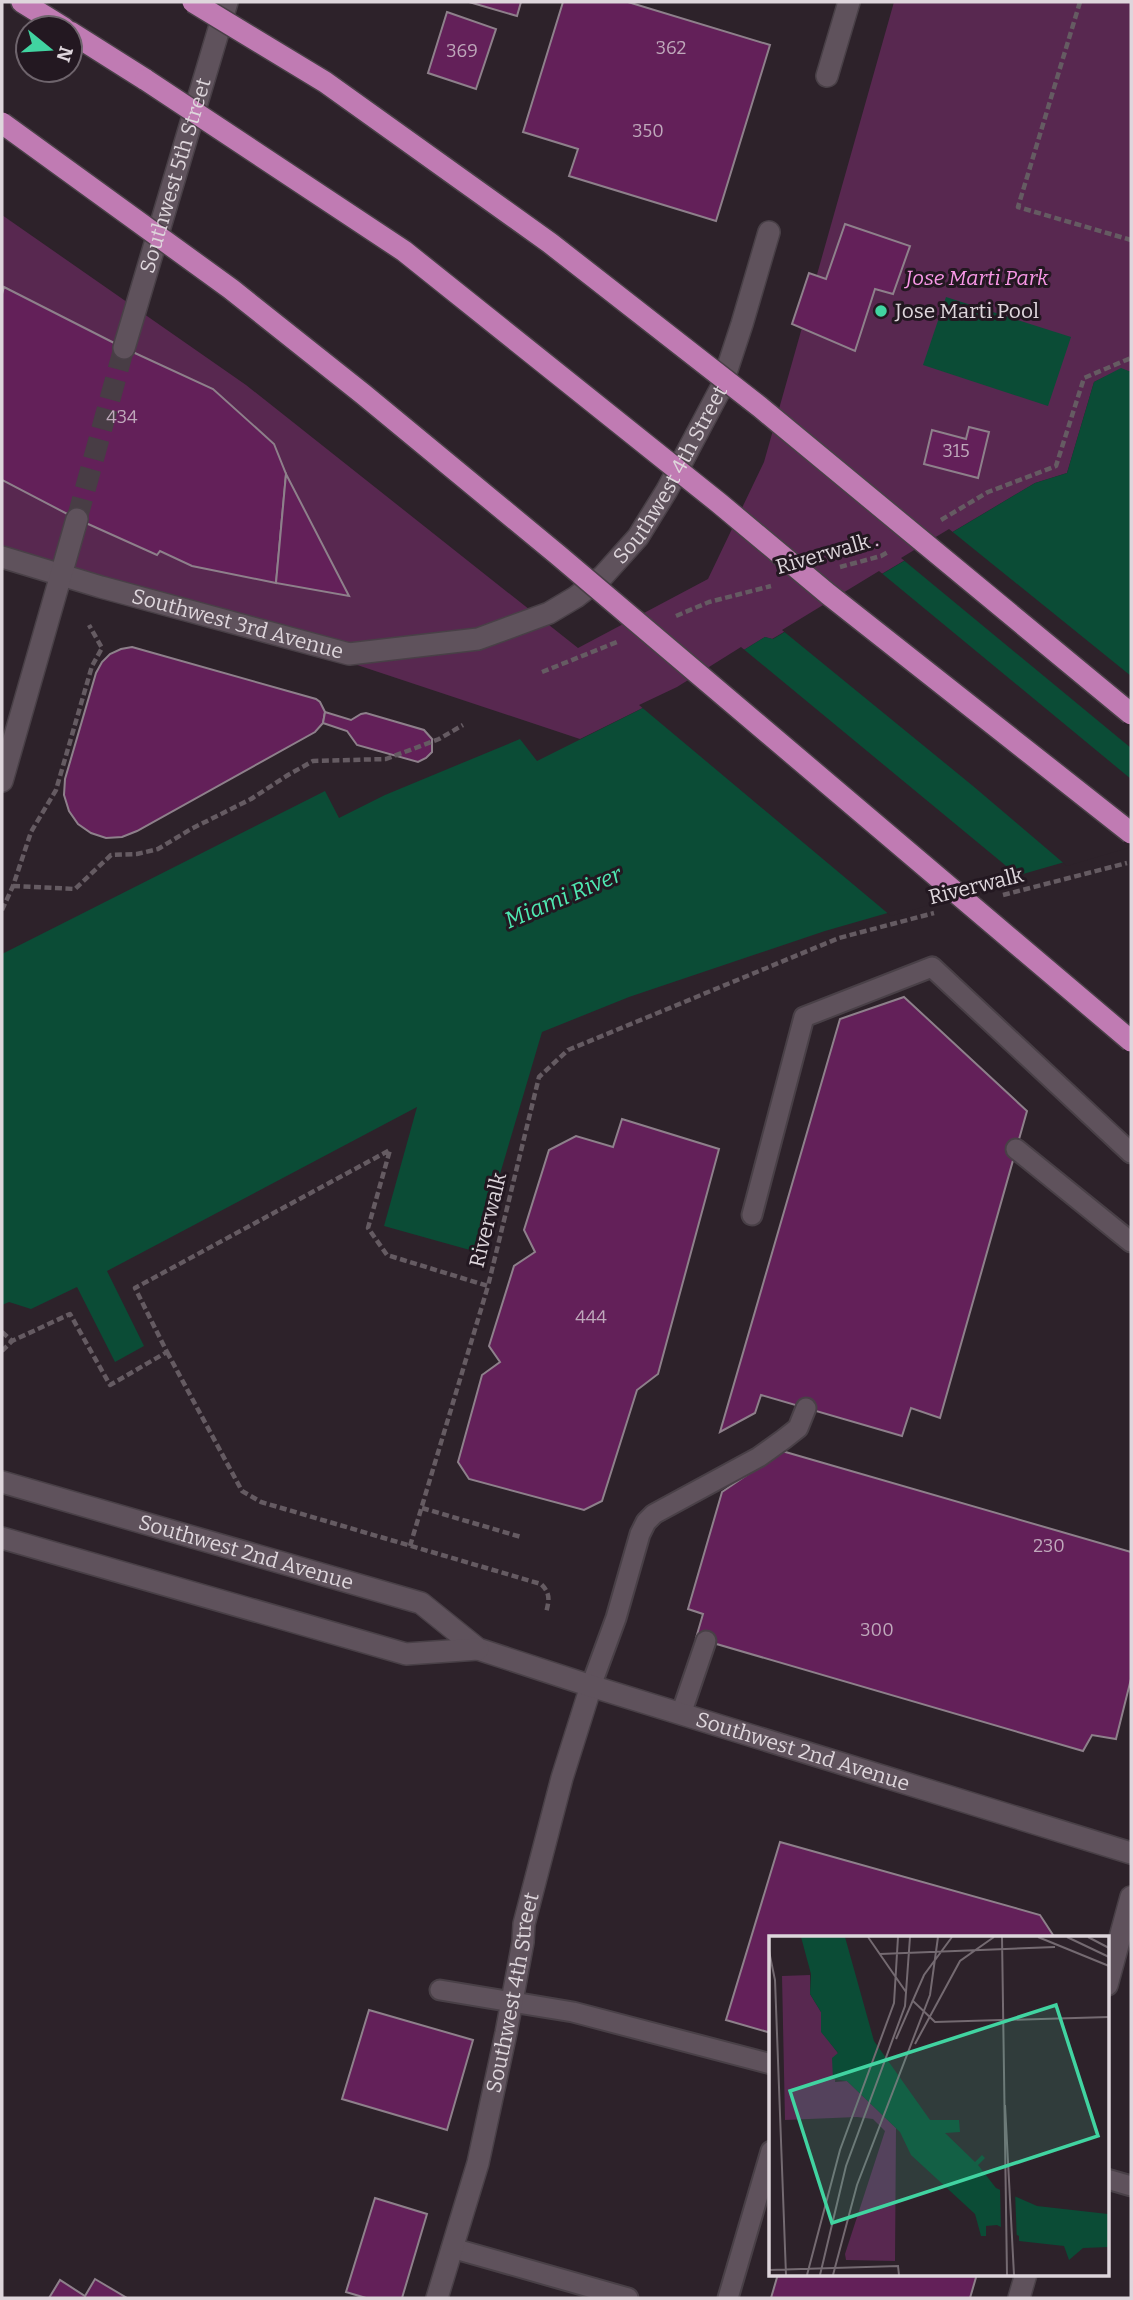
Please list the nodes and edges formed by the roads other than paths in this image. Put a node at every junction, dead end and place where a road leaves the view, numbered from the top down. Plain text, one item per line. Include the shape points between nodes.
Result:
1 (22, 2) edge
2 (194, 2) edge
3 (227, 2) edge
4 (849, 2) edge
5 (41, 14) edge
6 (84, 41) edge
7 (827, 76) dead end
8 (2, 123) edge
9 (769, 232) dead end
10 (124, 348) tunnel mouth
11 (76, 519) tunnel mouth
12 (2, 557) edge
13 (60, 575) junction
14 (478, 639) joint
15 (1131, 714) edge
16 (2, 781) edge
17 (1131, 833) edge
18 (1131, 1041) edge
19 (1016, 1149) dead end
20 (1131, 1153) edge
21 (752, 1215) dead end
22 (1131, 1242) edge
23 (806, 1408) dead end
24 (2, 1482) edge
25 (2, 1538) edge
26 (706, 1641) dead end
27 (478, 1649) junction
28 (591, 1686) junction
29 (681, 1714) junction
30 (1131, 1853) edge
31 (1131, 1898) edge
32 (1108, 1981) edge
33 (440, 1990) dead end
34 (512, 2002) junction
35 (769, 2063) edge
36 (769, 2158) edge
37 (1108, 2179) edge
38 (1131, 2186) edge
39 (452, 2248) junction
40 (1025, 2276) edge
41 (437, 2298) edge
42 (628, 2298) edge
43 (728, 2298) edge
44 (1018, 2298) edge

1 - 5 highway
2 - 15 highway, bridge via 324,82 550,243 760,407
3 - 10 street, Southwest 5th Street
4 - 7 street
6 - 17 highway, bridge via 404,251
8 - 18 highway, bridge via 230,289 363,394
9 - 14 street, Southwest 4th Street via 721,388 638,537 603,576 576,597 549,613
11 - 13 street
12 - 13 street, Southwest 3rd Avenue
13 - 14 street, Southwest 3rd Avenue via 349,654
13 - 16 street
19 - 22 lane
20 - 21 lane via 932,967 804,1017
23 - 28 lane via 799,1428 759,1457 646,1522
24 - 27 street, Southwest 2nd Avenue via 421,1603
25 - 27 street, Southwest 2nd Avenue via 406,1654
26 - 29 lane
27 - 28 street, Southwest 2nd Avenue
28 - 29 street, Southwest 2nd Avenue
28 - 34 street, Southwest 4th Street via 523,1924
29 - 30 street, Southwest 2nd Avenue
31 - 32 street
33 - 34 lane
34 - 35 lane via 573,2012
34 - 39 street, Southwest 4th Street via 478,2162
36 - 43 lane
37 - 38 lane
39 - 41 street, Southwest 4th Street
39 - 42 lane
40 - 44 street

